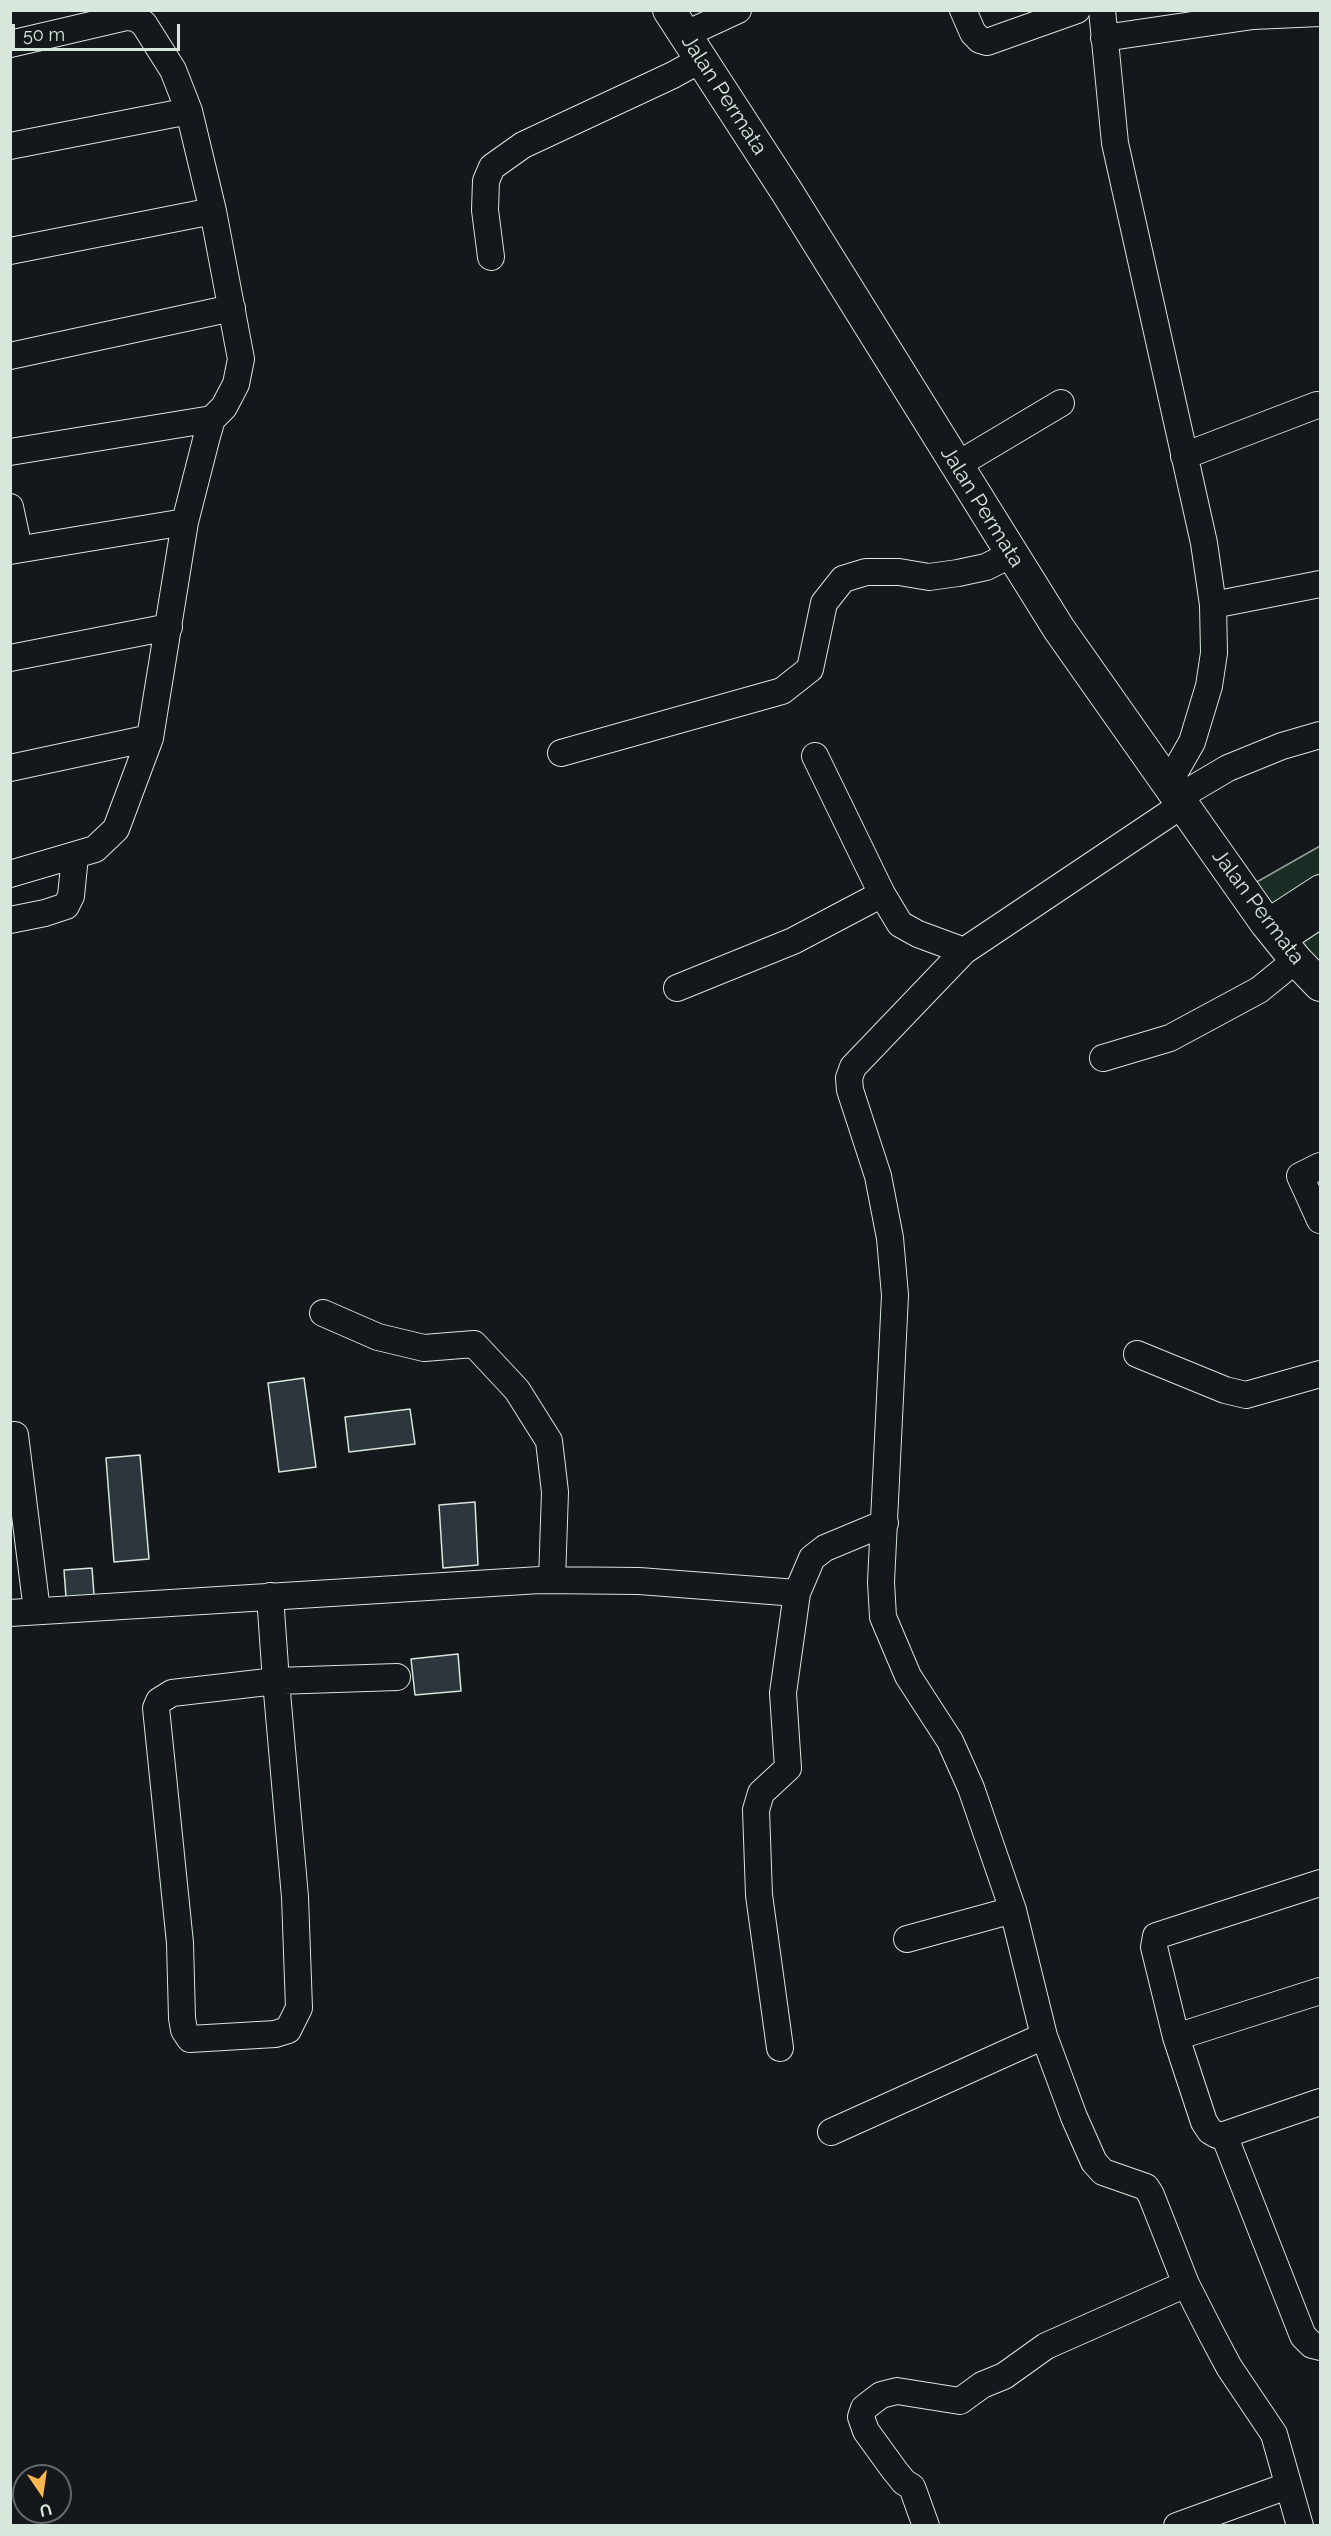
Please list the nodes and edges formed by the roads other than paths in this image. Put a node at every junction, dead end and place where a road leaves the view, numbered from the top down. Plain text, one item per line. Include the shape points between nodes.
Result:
1 (738, 10) edge
2 (963, 10) edge
3 (1077, 10) edge
4 (1102, 10) edge
5 (1320, 13) edge
6 (684, 35) edge
7 (1104, 39) junction
8 (10, 44) edge
9 (189, 111) junction
10 (10, 146) edge
11 (213, 211) junction
12 (10, 250) edge
13 (491, 256) dead end
14 (232, 308) junction
15 (10, 356) edge
16 (1061, 403) dead end
17 (1317, 405) dead end
18 (212, 419) junction
19 (10, 452) edge
20 (1184, 456) junction
21 (957, 465) junction
22 (10, 507) edge
23 (185, 522) junction
24 (15, 550) edge
25 (1011, 554) junction
26 (1320, 584) edge
27 (1213, 605) junction
28 (169, 627) junction
29 (10, 658) edge
30 (1320, 735) edge
31 (150, 738) junction
32 (561, 753) dead end
33 (814, 756) dead end
34 (10, 768) edge
35 (1176, 796) junction
36 (75, 856) junction
37 (10, 874) edge
38 (1320, 888) edge
39 (882, 894) junction
40 (1320, 915) edge
41 (10, 920) edge
42 (1281, 941) junction
43 (964, 951) junction
44 (1320, 985) edge
45 (677, 988) dead end
46 (1103, 1058) dead end
47 (1320, 1166) edge
48 (1320, 1220) edge
49 (323, 1312) dead end
50 (1137, 1354) dead end
51 (1320, 1374) edge
52 (15, 1435) dead end
53 (885, 1523) junction
54 (552, 1580) junction
55 (797, 1593) junction
56 (270, 1596) junction
57 (37, 1611) junction
58 (10, 1612) edge
59 (397, 1677) dead end
60 (276, 1681) junction
61 (1320, 1883) edge
62 (1013, 1910) junction
63 (907, 1939) dead end
64 (1320, 1991) edge
65 (1044, 2036) junction
66 (1176, 2037) junction
67 (780, 2048) dead end
68 (1320, 2102) edge
69 (831, 2132) dead end
70 (1224, 2135) junction
71 (1186, 2284) junction
72 (1320, 2347) edge
73 (1287, 2486) junction
74 (926, 2526) edge
75 (1177, 2526) edge
76 (1300, 2526) edge

1 - 6 street
2 - 3 street via 973,33 987,42
4 - 7 street
5 - 7 street via 1253,16
6 - 13 street via 673,75 523,145 492,167 486,181 485,210
6 - 21 main road, Jalan Permata
7 - 20 street via 1115,143
8 - 9 street via 126,17 136,18 144,24 173,70
9 - 10 street
9 - 11 street
11 - 12 street
11 - 14 street
14 - 15 street
14 - 18 street via 241,359 236,384 224,407
16 - 21 street
17 - 20 street
18 - 19 street
18 - 23 street
20 - 27 street via 1204,543
21 - 25 main road, Jalan Permata
22 - 24 street
23 - 24 street
23 - 28 street
25 - 32 street via 986,567 958,573 929,577 866,572 843,579 824,603 810,669 782,691
25 - 35 main road, Jalan Permata
26 - 27 street
27 - 35 street via 1214,653 1209,686
28 - 29 street
28 - 31 street
30 - 35 street via 1252,757
31 - 34 street
31 - 36 street via 116,829 95,849
33 - 39 street
35 - 42 main road, Jalan Permata
35 - 43 street
36 - 37 street
36 - 41 street via 71,897 66,906
38 - 42 street
39 - 43 street via 900,924
39 - 45 street via 793,941
40 - 42 street
42 - 44 main road, Jalan Permata
42 - 46 street via 1259,990 1170,1038
43 - 53 street via 853,1067 849,1078 878,1176 890,1238 895,1295
47 - 48 street via 1300,1176
49 - 54 street via 378,1337 424,1348 474,1344 518,1390 549,1441 555,1492
50 - 51 street via 1246,1395
52 - 57 street
53 - 55 street via 825,1548 812,1558
53 - 62 street via 883,1617 908,1676 959,1761
54 - 55 street via 639,1581
54 - 56 street
55 - 67 street via 783,1693 788,1768 761,1793 756,1810 759,1895
56 - 57 street
56 - 60 street
57 - 58 street
59 - 60 street
60 - 60 street via 295,1897 299,2008 288,2030 275,2034 190,2038 182,2018 180,1943 156,1708 165,1695 172,1693
61 - 66 street via 1156,1936 1154,1947
62 - 63 street
62 - 65 street
64 - 66 street
65 - 69 street
65 - 71 street via 1094,2162 1103,2172 1146,2187
66 - 70 street via 1204,2122 1216,2135
68 - 70 street
70 - 72 street via 1303,2336
71 - 73 street via 1229,2367 1274,2434
71 - 74 street via 1046,2346 960,2401 897,2391 869,2403 861,2412 864,2427 895,2471 912,2487
73 - 75 street
73 - 76 street

